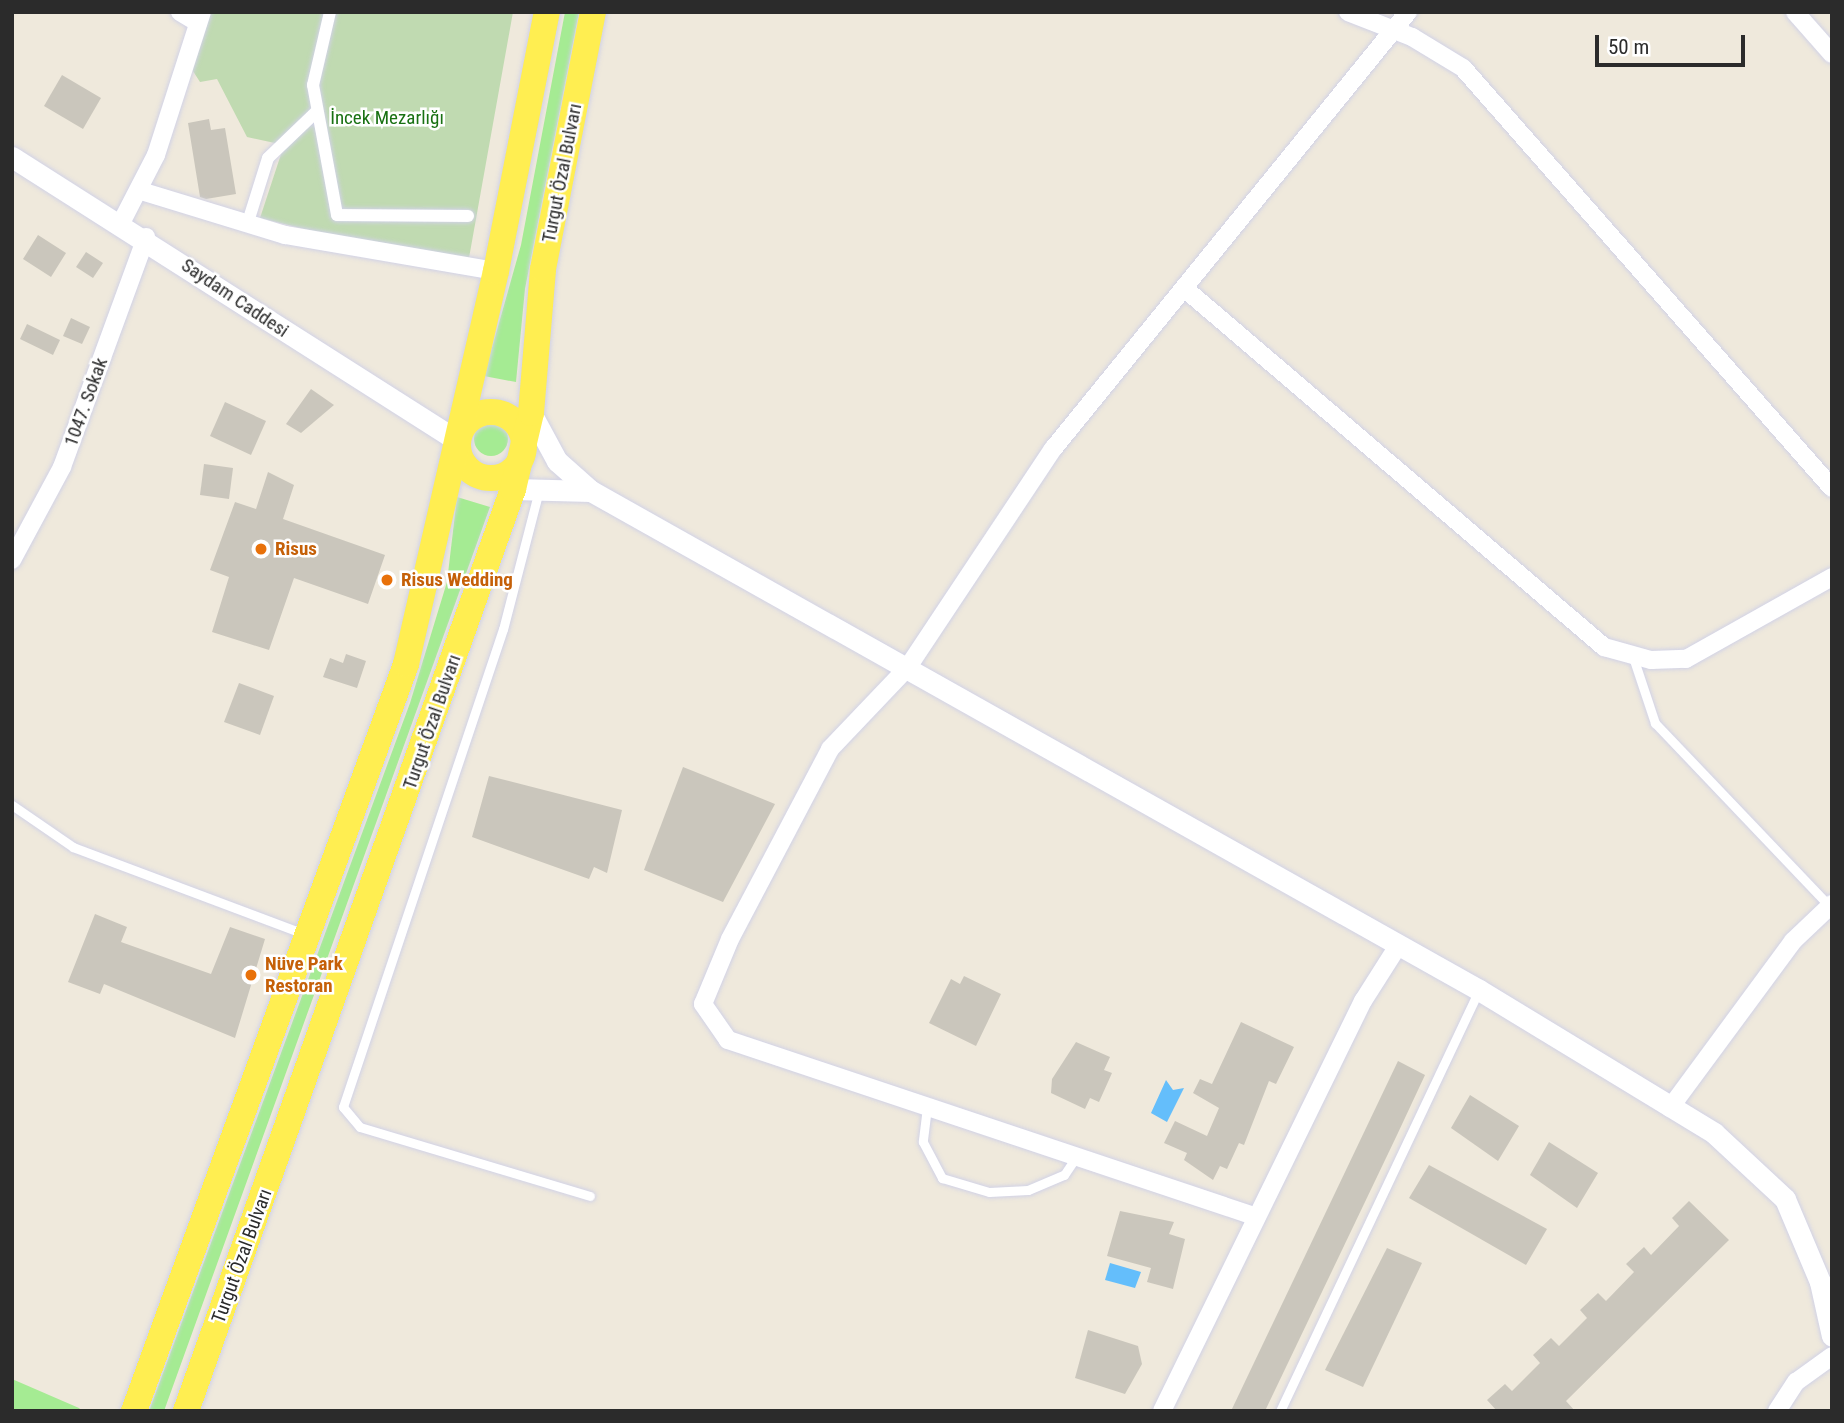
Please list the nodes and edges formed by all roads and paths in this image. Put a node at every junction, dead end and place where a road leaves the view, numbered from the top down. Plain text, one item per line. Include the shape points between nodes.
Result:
1 (180, 12) edge
2 (330, 12) edge
3 (547, 12) edge
4 (593, 12) edge
5 (1348, 12) edge
6 (1408, 12) edge
7 (1796, 12) edge
8 (200, 17) edge
9 (1394, 30) junction
10 (1832, 54) edge
11 (316, 112) junction
12 (12, 157) edge
13 (141, 191) junction
14 (468, 216) dead end
15 (122, 221) junction
16 (247, 225) junction
17 (146, 237) junction
18 (496, 271) junction
19 (1184, 288) junction
20 (531, 413) junction
21 (458, 440) junction
22 (523, 456) junction
23 (1832, 488) edge
24 (526, 491) junction
25 (591, 491) junction
26 (12, 560) edge
27 (1832, 577) edge
28 (1633, 657) junction
29 (908, 667) junction
30 (12, 805) edge
31 (1830, 905) edge
32 (309, 937) junction
33 (1396, 949) junction
34 (1479, 990) junction
35 (927, 1107) junction
36 (1670, 1108) junction
37 (1076, 1157) junction
38 (590, 1196) dead end
39 (1254, 1216) junction
40 (1826, 1278) edge
41 (1831, 1330) edge
42 (1832, 1356) edge
43 (134, 1411) edge
44 (186, 1411) edge
45 (1162, 1411) edge
46 (1280, 1411) edge
47 (1777, 1411) edge

1 - 8 street
2 - 11 street via 315,72
3 - 18 main road
4 - 20 main road, Turgut Özal Bulvarı via 543,269
5 - 9 street
6 - 9 street
7 - 10 street
8 - 13 street
9 - 19 street
9 - 23 street via 1463,68
11 - 14 street via 339,217
11 - 16 street via 268,158
12 - 15 street, Saydam Caddesi
13 - 15 street
13 - 16 street
15 - 17 street, Saydam Caddesi
16 - 18 street
17 - 21 street, Saydam Caddesi via 338,369
17 - 26 street, 1047. Sokak via 65,457
18 - 21 main road
19 - 28 street via 1591,639
19 - 29 street via 1054,449
20 - 22 main road, Turgut Özal Bulvarı
20 - 25 street via 557,461
21 - 22 main road via 468,470 488,479 509,473
21 - 22 main road via 477,415 498,413 523,433
21 - 32 main road via 406,664
22 - 24 main road, Turgut Özal Bulvarı
24 - 25 street
24 - 38 lane via 503,629 343,1107 360,1127
24 - 44 main road, Turgut Özal Bulvarı
25 - 29 street
27 - 28 street via 1686,659
28 - 31 lane via 1655,723
29 - 33 street
29 - 35 street via 865,707 816,771 703,1004 728,1040
30 - 32 lane via 73,847
31 - 36 street via 1793,942
32 - 43 main road
33 - 34 street
33 - 39 street
34 - 36 street
34 - 46 lane via 1445,1073
35 - 37 street
35 - 37 lane via 923,1142 942,1178 989,1192 1028,1190 1064,1175
36 - 40 street via 1714,1133 1785,1199
37 - 39 street
39 - 45 street
40 - 41 street
42 - 47 street via 1796,1382

